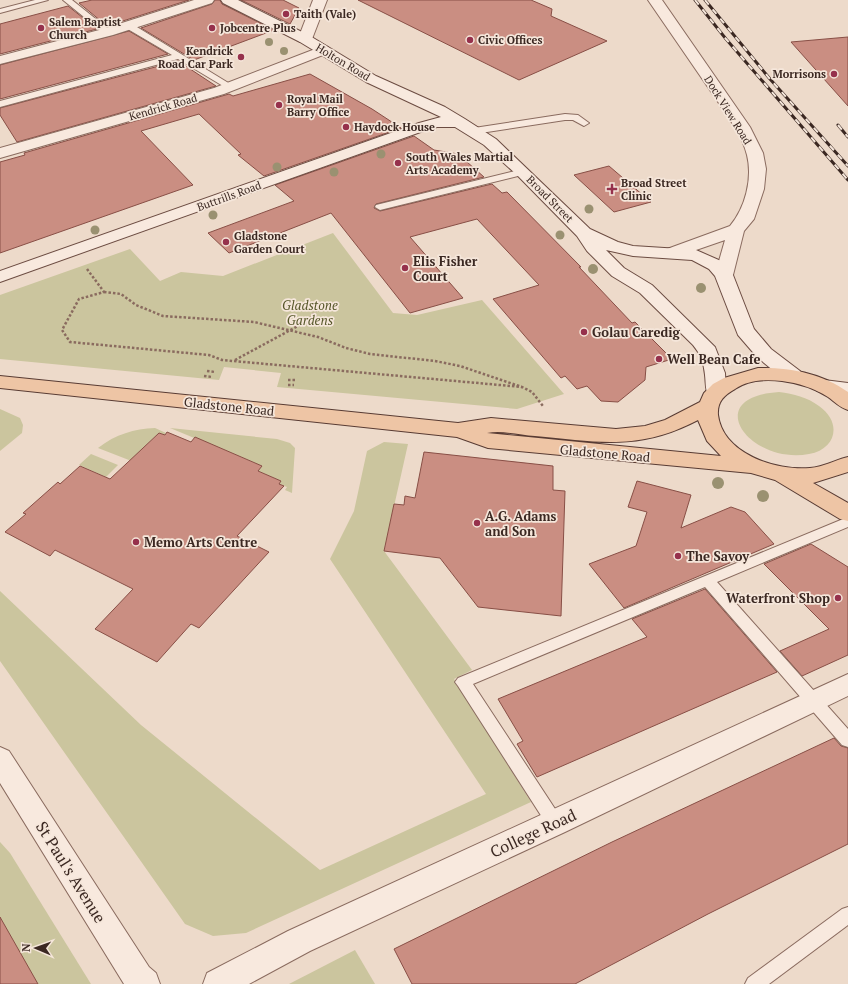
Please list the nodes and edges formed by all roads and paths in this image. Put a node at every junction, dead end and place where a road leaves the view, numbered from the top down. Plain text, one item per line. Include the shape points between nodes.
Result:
1 (44, 0) edge
2 (66, 0) edge
3 (207, 0) edge
4 (228, 0) edge
5 (320, 0) edge
6 (655, 0) edge
7 (0, 11) edge
8 (129, 26) junction
9 (108, 32) junction
10 (305, 39) junction
11 (323, 50) junction
12 (179, 56) junction
13 (0, 60) edge
14 (231, 87) junction
15 (0, 104) edge
16 (460, 122) junction
17 (584, 123) dead end
18 (474, 131) junction
19 (0, 153) edge
20 (523, 172) junction
21 (380, 207) dead end
22 (736, 230) junction
23 (584, 233) junction
24 (673, 253) junction
25 (84, 265) dead end
26 (724, 275) junction
27 (0, 277) edge
28 (646, 289) junction
29 (104, 292) junction
30 (319, 302) dead end
31 (290, 330) junction
32 (235, 361) junction
33 (207, 371) dead end
34 (215, 372) dead end
35 (204, 376) dead end
36 (793, 376) junction
37 (212, 377) dead end
38 (288, 380) dead end
39 (296, 380) dead end
40 (0, 382) edge
41 (288, 384) dead end
42 (294, 385) dead end
43 (824, 386) junction
44 (522, 387) junction
45 (848, 390) edge
46 (712, 399) junction
47 (848, 403) edge
48 (547, 412) dead end
49 (458, 430) junction
50 (848, 464) edge
51 (753, 466) junction
52 (778, 474) junction
53 (848, 513) edge
54 (848, 522) edge
55 (708, 580) junction
56 (848, 684) edge
57 (814, 701) junction
58 (848, 740) edge
59 (0, 759) edge
60 (555, 823) junction
61 (848, 915) edge
62 (140, 982) edge
63 (218, 984) edge
64 (754, 984) edge

1 - 7 lane
2 - 9 lane
3 - 8 street
4 - 10 street, Holton Road
5 - 10 street
6 - 22 street, Dock View Road via 742,126 755,153 758,169 756,189 745,219
8 - 9 street
8 - 12 lane
9 - 13 street
10 - 11 street, Holton Road
11 - 14 street, Kendrick Road
11 - 16 street, Holton Road via 371,78
12 - 14 lane
12 - 15 lane
14 - 19 street, Kendrick Road
16 - 18 street, Broad Street
16 - 27 street, Buttrills Road via 436,122 418,128
17 - 18 lane via 575,117 565,117
18 - 20 street, Broad Street
20 - 21 lane
20 - 23 street, Broad Street
22 - 24 street
22 - 26 street, Dock View Road
23 - 24 street, Broad Street via 612,246 633,251
23 - 28 street, Broad Street via 593,247 618,272
24 - 26 street, Broad Street via 696,255 706,259
24 - 28 street, Broad Street via 655,257 643,267 640,279
25 - 29 path
26 - 36 street, Broad Street via 745,331 764,353
28 - 46 street, Broad Street via 708,351 715,373
29 - 31 path via 121,294 136,305 163,316 254,322
29 - 32 path via 79,299 62,330 70,342 209,355
30 - 31 path via 309,320
31 - 32 path
31 - 44 path via 370,354 435,360 460,366
32 - 44 path
33 - 34 path
35 - 37 path
36 - 43 main road, Gladstone Road
36 - 46 main road, Gladstone Road via 774,373 750,375 730,382
38 - 39 path
40 - 49 main road, Gladstone Road
41 - 42 path
43 - 45 street
43 - 47 main road, Gladstone Road
44 - 48 path via 532,392
46 - 49 main road, Gladstone Road via 672,425 646,433 616,436 491,425
46 - 51 main road via 709,422 716,438 732,454
49 - 51 main road, Gladstone Road via 488,441
50 - 52 main road via 822,474
51 - 52 main road
52 - 53 main road
54 - 55 lane
55 - 57 lane
55 - 60 lane via 464,682
56 - 57 street, College Road
57 - 58 lane
57 - 60 street, College Road
59 - 62 street, St Paul's Avenue
60 - 63 street, College Road via 299,941
61 - 64 lane

